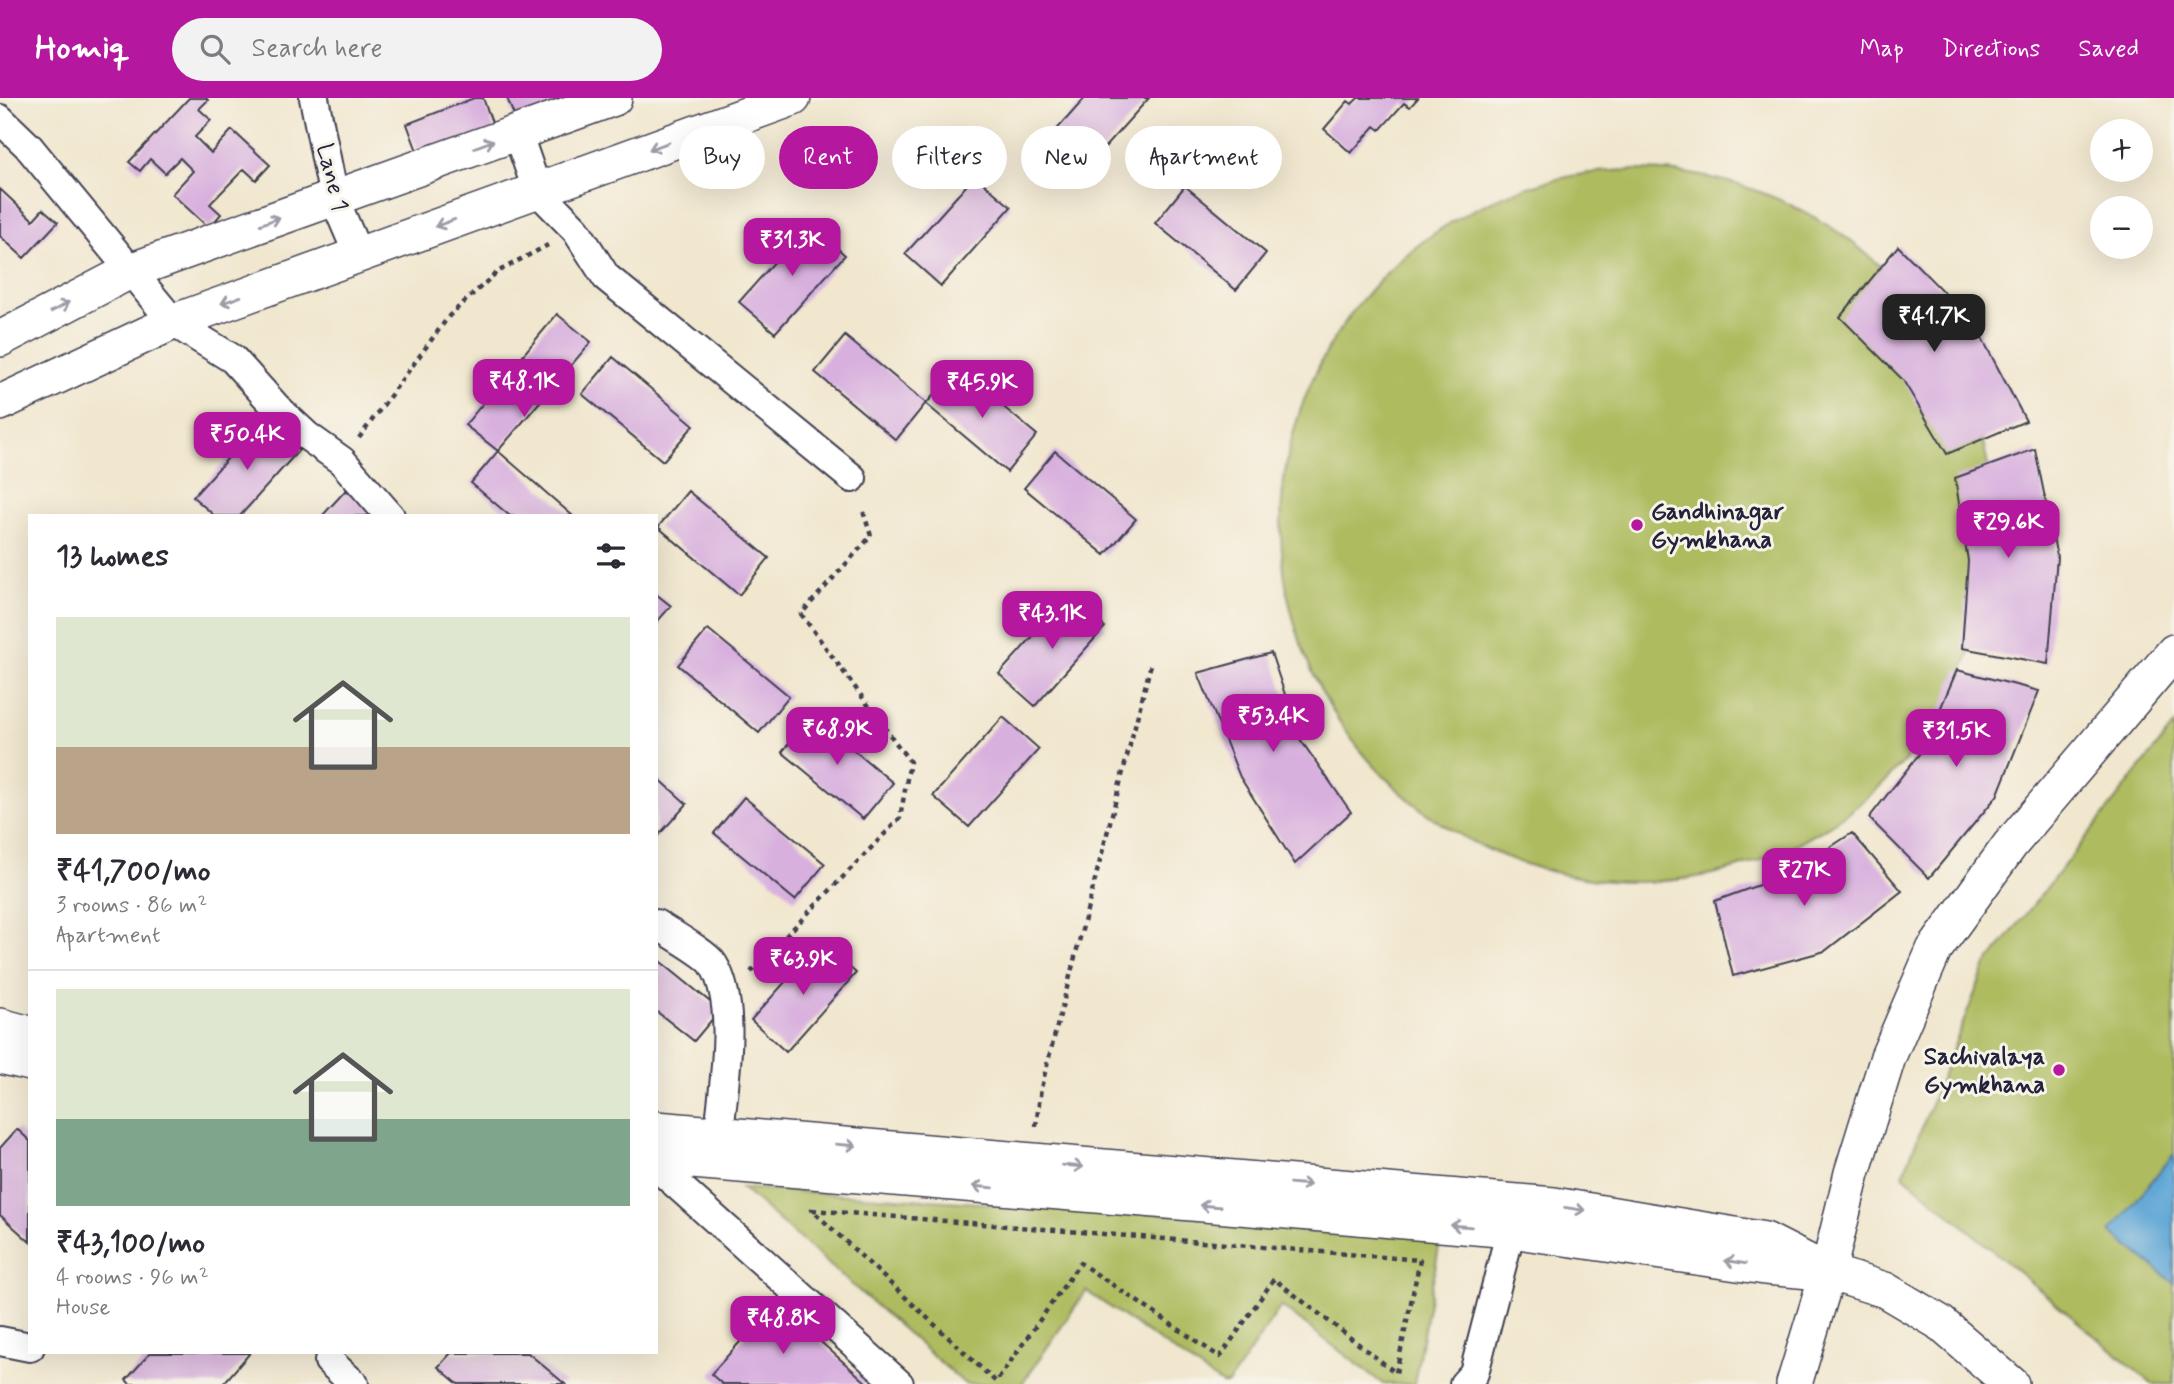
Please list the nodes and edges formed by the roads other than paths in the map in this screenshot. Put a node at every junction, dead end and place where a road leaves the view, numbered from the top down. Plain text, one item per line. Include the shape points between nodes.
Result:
1 (314, 98) edge
2 (614, 98) edge
3 (793, 98) edge
4 (0, 119) edge
5 (517, 132) junction
6 (537, 190) junction
7 (334, 198) junction
8 (358, 254) junction
9 (130, 271) junction
10 (173, 322) junction
11 (0, 339) edge
12 (0, 403) edge
13 (852, 478) road end
14 (388, 514) edge
15 (2174, 652) edge
16 (658, 925) edge
17 (0, 1026) edge
18 (28, 1033) edge
19 (0, 1056) edge
20 (28, 1063) edge
21 (658, 1129) edge
22 (719, 1133) junction
23 (790, 1154) junction
24 (658, 1158) edge
25 (658, 1168) edge
26 (1514, 1216) junction
27 (1828, 1272) junction
28 (0, 1341) edge
29 (28, 1347) edge
30 (327, 1366) edge
31 (354, 1384) edge
32 (899, 1384) edge
33 (1464, 1384) edge
34 (1794, 1384) edge
35 (2011, 1384) edge

1 - 7 street, Lane 1
2 - 5 street
3 -> 6 street
4 - 9 street via 28,146
5 - 6 street
7 -> 5 street
6 -> 8 street
6 - 13 street via 576,230 606,277
7 - 8 street, Lane 1
9 -> 7 street
8 -> 10 street
9 - 10 street
11 -> 9 street
10 - 12 street
10 - 14 street via 233,359 277,408 342,461
15 - 27 street via 2010,845 1934,950 1888,1056
16 - 22 street via 712,962 726,998
17 - 18 street
19 - 20 street
21 - 22 street
22 - 23 street
23 - 24 street
23 - 26 street
25 - 32 street
26 - 27 street via 1553,1206 1765,1240
26 - 33 street via 1474,1373
27 - 34 street
27 - 35 street via 1885,1290 1939,1322
28 - 29 street
30 - 31 street

